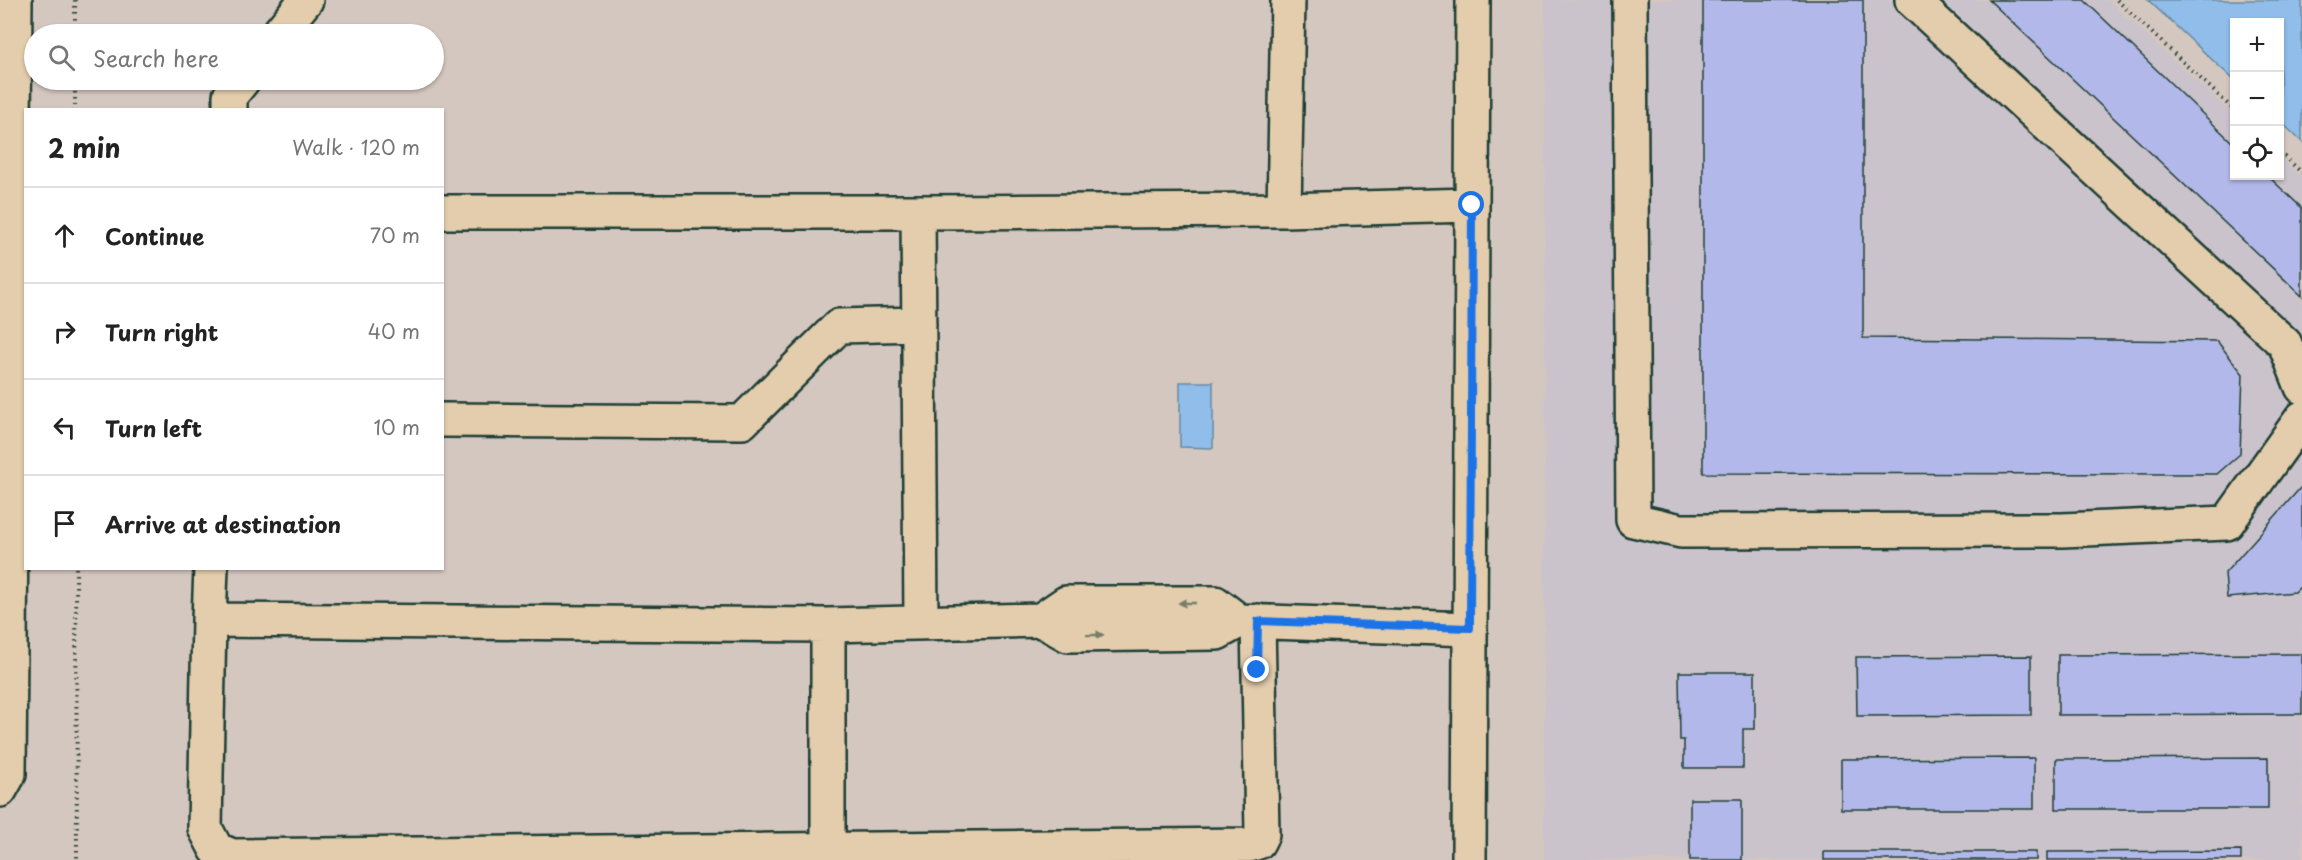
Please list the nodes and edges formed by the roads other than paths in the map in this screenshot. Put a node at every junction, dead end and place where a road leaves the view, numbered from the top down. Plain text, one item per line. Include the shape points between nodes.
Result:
1 (15, 0) edge
2 (306, 0) edge
3 (1288, 0) edge
4 (1473, 0) edge
5 (1630, 0) edge
6 (1912, 0) edge
7 (286, 24) edge
8 (235, 90) edge
9 (230, 108) edge
10 (1472, 205) junction
11 (1284, 210) junction
12 (444, 212) edge
13 (918, 212) junction
14 (919, 324) junction
15 (6, 343) edge
16 (2302, 387) edge
17 (2302, 418) edge
18 (444, 420) edge
19 (211, 570) edge
20 (209, 620) junction
21 (1248, 621) junction
22 (921, 622) junction
23 (828, 625) junction
24 (1470, 628) junction
25 (0, 790) edge
26 (828, 849) junction
27 (1469, 860) edge

1 - 15 street
2 - 7 street
3 - 11 street
4 - 10 street
5 - 17 street via 1633,520 1681,531 2062,530 2227,523
6 - 16 street via 2285,344
8 - 9 street via 230,96
10 - 11 street
10 - 24 street
11 - 13 street
12 - 13 street
13 - 14 street
14 - 18 street via 839,326 742,422
14 - 22 street
15 - 25 street via 9,774
19 - 20 street
20 - 23 street
20 - 26 street via 205,828 216,849 232,856
21 - 22 street via 1215,603 1066,603 1041,620
21 - 24 street
21 - 26 street via 1262,834 1258,842
22 - 23 street
23 - 26 street
24 - 27 street

